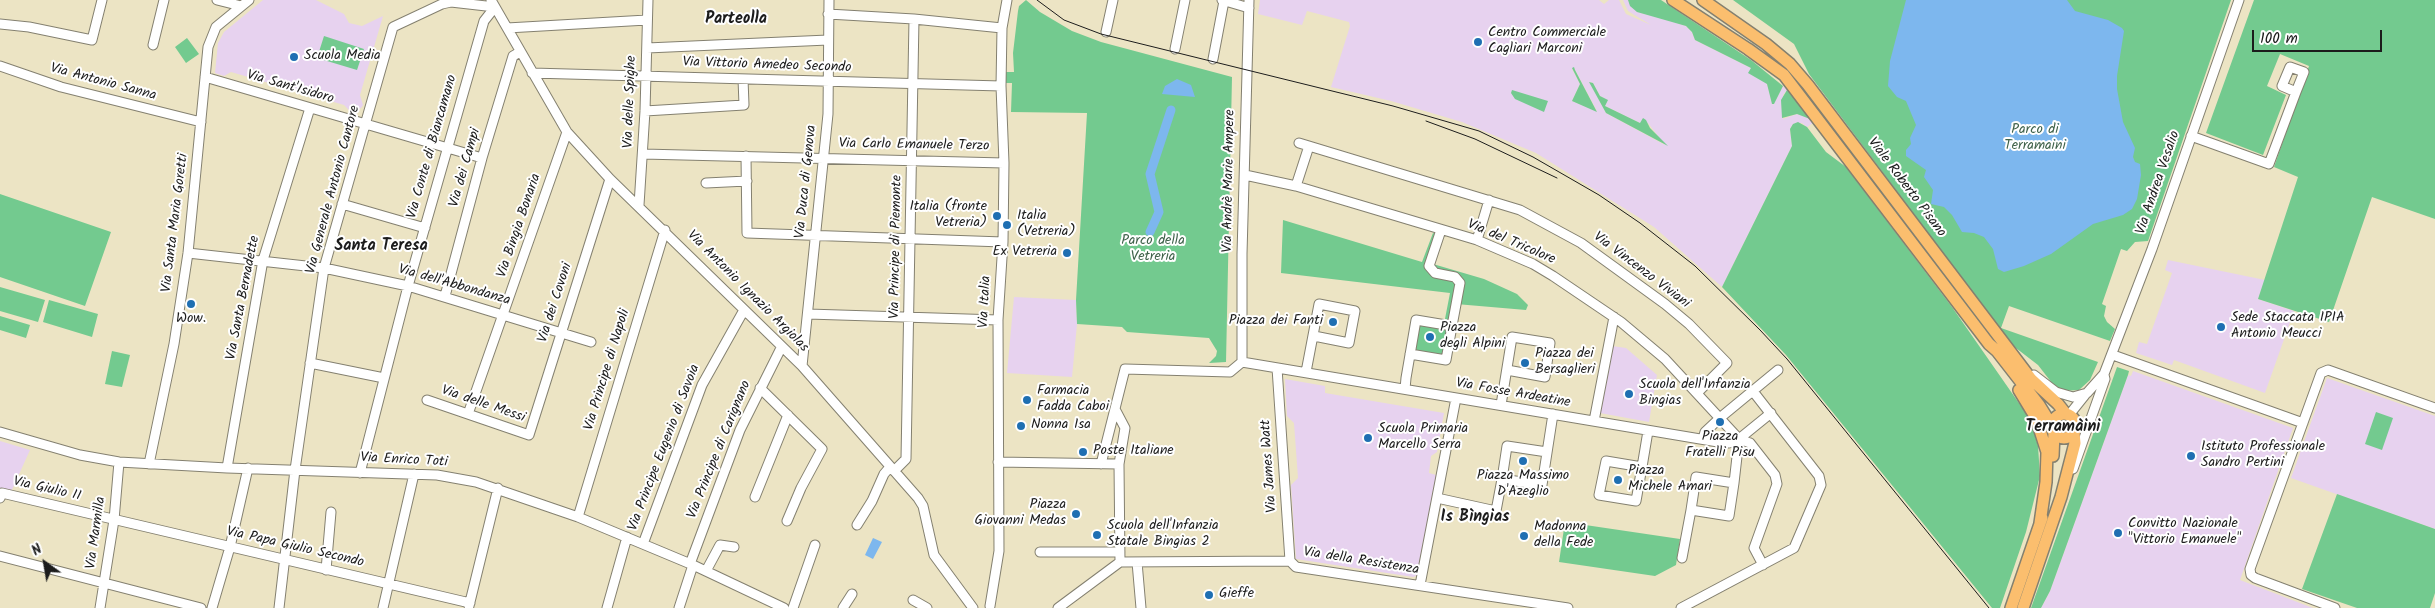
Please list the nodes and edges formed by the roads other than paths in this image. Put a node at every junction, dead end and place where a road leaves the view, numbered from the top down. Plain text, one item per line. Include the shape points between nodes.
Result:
1 (102, 0) edge
2 (164, 0) edge
3 (217, 0) edge
4 (249, 0) edge
5 (648, 0) edge
6 (829, 0) edge
7 (1006, 0) edge
8 (1113, 0) edge
9 (1186, 0) edge
10 (1223, 0) edge
11 (1673, 0) edge
12 (1703, 0) edge
13 (2239, 0) edge
14 (493, 4) edge
15 (1249, 4) edge
16 (241, 6) junction
17 (828, 14) junction
18 (914, 19) junction
19 (647, 20) junction
20 (0, 24) edge
21 (507, 28) junction
22 (1002, 28) junction
23 (1106, 32) dead end
24 (828, 40) junction
25 (153, 45) dead end
26 (647, 48) junction
27 (1175, 49) dead end
28 (520, 52) junction
29 (1213, 59) dead end
30 (0, 66) edge
31 (532, 73) junction
32 (646, 76) junction
33 (206, 77) junction
34 (743, 79) junction
35 (828, 81) junction
36 (914, 84) junction
37 (1001, 86) junction
38 (2296, 92) dead end
39 (310, 108) junction
40 (645, 111) junction
41 (201, 122) junction
42 (366, 124) junction
43 (567, 132) junction
44 (2191, 136) junction
45 (1299, 142) dead end
46 (1309, 146) junction
47 (448, 148) junction
48 (643, 154) junction
49 (746, 156) junction
50 (482, 158) junction
51 (823, 158) junction
52 (912, 160) junction
53 (1004, 163) junction
54 (1245, 175) junction
55 (610, 179) junction
56 (746, 182) junction
57 (706, 183) dead end
58 (1296, 186) junction
59 (1489, 200) junction
60 (342, 204) junction
61 (639, 205) junction
62 (424, 228) junction
63 (665, 230) junction
64 (1441, 230) junction
65 (815, 235) junction
66 (911, 240) junction
67 (1477, 240) junction
68 (1003, 242) junction
69 (188, 254) junction
70 (263, 260) junction
71 (324, 268) junction
72 (408, 286) junction
73 (445, 296) junction
74 (744, 310) junction
75 (503, 314) junction
76 (808, 314) junction
77 (909, 316) junction
78 (1614, 317) junction
79 (998, 320) junction
80 (1452, 326) junction
81 (561, 332) junction
82 (1314, 336) junction
83 (591, 342) dead end
84 (1989, 344) junction
85 (781, 348) junction
86 (1410, 354) junction
87 (2113, 355) junction
88 (1242, 362) junction
89 (310, 363) junction
90 (802, 366) junction
91 (1276, 368) junction
92 (2023, 368) junction
93 (1507, 370) junction
94 (1778, 370) dead end
95 (1306, 372) junction
96 (2104, 374) junction
97 (384, 378) junction
98 (760, 388) junction
99 (1405, 388) junction
100 (1752, 390) junction
101 (1698, 392) junction
102 (2087, 393) junction
103 (1456, 398) junction
104 (427, 400) dead end
105 (1501, 405) junction
106 (2435, 408) edge
107 (1115, 409) junction
108 (468, 414) junction
109 (1553, 414) junction
110 (1771, 414) junction
111 (788, 415) junction
112 (2067, 415) junction
113 (1721, 417) junction
114 (2090, 419) junction
115 (1594, 421) junction
116 (2303, 423) junction
117 (1648, 430) junction
118 (2053, 430) junction
119 (2075, 431) junction
120 (0, 432) edge
121 (529, 435) joint
122 (1703, 439) junction
123 (1739, 439) junction
124 (1547, 452) junction
125 (120, 462) junction
126 (998, 462) junction
127 (149, 464) junction
128 (1101, 464) junction
129 (1119, 464) junction
130 (1642, 467) junction
131 (227, 468) junction
132 (248, 468) junction
133 (892, 469) junction
134 (295, 470) junction
135 (360, 473) junction
136 (414, 474) junction
137 (1502, 479) junction
138 (1734, 483) junction
139 (498, 488) junction
140 (1, 496) edge
141 (755, 497) dead end
142 (2061, 497) junction
143 (1437, 498) junction
144 (1691, 510) junction
145 (331, 512) dead end
146 (578, 517) junction
147 (114, 520) junction
148 (787, 520) dead end
149 (2040, 523) junction
150 (857, 525) dead end
151 (627, 537) junction
152 (643, 544) junction
153 (815, 544) dead end
154 (230, 547) junction
155 (734, 547) dead end
156 (1040, 552) dead end
157 (1120, 552) junction
158 (0, 556) edge
159 (1682, 558) dead end
160 (285, 561) junction
161 (1290, 561) junction
162 (1120, 562) junction
163 (1137, 562) junction
164 (692, 565) junction
165 (1763, 565) junction
166 (326, 570) junction
167 (706, 571) junction
168 (103, 582) junction
169 (388, 583) junction
170 (1420, 585) junction
171 (852, 594) dead end
172 (912, 600) dead end
173 (469, 605) edge
174 (990, 607) edge
175 (1557, 607) edge
176 (100, 608) edge
177 (201, 608) edge
178 (212, 608) edge
179 (279, 608) edge
180 (383, 608) edge
181 (607, 608) edge
182 (679, 608) edge
183 (784, 608) edge
184 (793, 608) edge
185 (843, 608) edge
186 (927, 608) edge
187 (973, 608) edge
188 (1058, 608) edge
189 (1141, 608) edge
190 (1568, 608) edge
191 (1681, 608) edge
192 (2011, 608) edge
193 (2023, 608) edge
194 (2335, 608) edge

1 - 20 street via 92,40
2 - 25 street
3 - 16 street
4 - 16 street, Via Santa Maria Goretti
5 - 19 street, Via delle Spighe
6 - 17 street, Via Duca di Genova
7 - 22 street, Via Italia
8 - 23 street
9 - 27 street
10 - 15 street
10 - 29 street
11 - 84 main road, Viale Roberto Pisano via 1784,76
12 - 92 main road, Viale Roberto Pisano via 1790,64
13 - 44 street, Via Andrea Vesalio
14 - 21 street, Via Antonio Ignazio Argiolas
14 - 42 street, Via Generale Antonio Cantore via 442,4 393,27
14 - 47 street, Via Conte di Biancamano via 484,21
15 - 54 street, Via Andrè Marie Ampere
16 - 33 street, Via Santa Maria Goretti via 216,27 211,37
17 - 18 street
17 - 24 street, Via Duca di Genova
18 - 22 street
18 - 36 street, Via Principe di Piemonte
19 - 21 street
19 - 26 street, Via delle Spighe
21 - 28 street, Via Antonio Ignazio Argiolas
22 - 37 street, Via Italia
24 - 26 street
24 - 35 street, Via Duca di Genova
26 - 32 street, Via delle Spighe
28 - 31 street, Via Antonio Ignazio Argiolas
28 - 50 street, Via dei Campi via 513,56
30 - 41 street, Via Antonio Sanna via 61,88
31 - 32 street, Via Vittorio Amedeo Secondo
31 - 43 street, Via Antonio Ignazio Argiolas
32 - 34 street, Via Vittorio Amedeo Secondo
32 - 40 street, Via delle Spighe
33 - 39 street, Via Sant'Isidoro
33 - 41 street, Via Santa Maria Goretti
34 - 35 street, Via Vittorio Amedeo Secondo
34 - 40 street via 744,105
35 - 36 street, Via Vittorio Amedeo Secondo
35 - 51 street, Via Duca di Genova
36 - 37 street, Via Vittorio Amedeo Secondo
36 - 52 street, Via Principe di Piemonte
37 - 53 street, Via Italia
38 - 44 street via 2270,164
39 - 42 street, Via Sant'Isidoro
39 - 70 street, Via Santa Bernadette
40 - 48 street, Via delle Spighe
41 - 69 street, Via Santa Maria Goretti
42 - 47 street, Via Sant'Isidoro
42 - 60 street, Via Generale Antonio Cantore
43 - 55 street, Via Antonio Ignazio Argiolas
43 - 75 street, Via Bingia Bonaria
44 - 87 street, Via Andrea Vesalio
45 - 46 street, Via Vincenzo Viviani
46 - 58 street
46 - 59 street, Via Vincenzo Viviani
47 - 50 street, Via Sant'Isidoro
47 - 62 street, Via Conte di Biancamano
48 - 49 street, Via Carlo Emanuele Terzo
48 - 61 street, Via delle Spighe
49 - 51 street, Via Carlo Emanuele Terzo
49 - 56 street
50 - 73 street, Via dei Campi
51 - 52 street, Via Carlo Emanuele Terzo
51 - 65 street, Via Duca di Genova
52 - 53 street, Via Carlo Emanuele Terzo
52 - 66 street, Via Principe di Piemonte
53 - 68 street, Via Italia
54 - 58 street, Via del Tricolore
54 - 88 street, Via Andrè Marie Ampere
55 - 61 street, Via Antonio Ignazio Argiolas
55 - 81 street, Via dei Covoni
56 - 57 street
56 - 65 street via 747,233
58 - 64 street, Via del Tricolore
59 - 67 street
59 - 101 street, Via Vincenzo Viviani via 1520,210 1581,244 1639,283 1689,324 1727,363
60 - 62 street
60 - 71 street, Via Generale Antonio Cantore
61 - 63 street, Via Antonio Ignazio Argiolas
62 - 72 street, Via Conte di Biancamano
63 - 74 street, Via Antonio Ignazio Argiolas
63 - 146 street, Via Principe di Napoli
64 - 67 street, Via del Tricolore
64 - 80 street via 1429,266 1435,273 1455,277 1460,283
65 - 66 street
65 - 76 street, Via Duca di Genova
66 - 68 street
66 - 77 street, Via Principe di Piemonte
67 - 78 street, Via del Tricolore via 1533,264
68 - 79 street, Via Italia
69 - 70 street, Via dell'Abbondanza
69 - 127 street, Via Santa Maria Goretti via 174,344
70 - 71 street, Via dell'Abbondanza
70 - 131 street, Via Santa Bernadette
71 - 72 street, Via dell'Abbondanza
71 - 89 street, Via Generale Antonio Cantore
72 - 73 street, Via dell'Abbondanza
72 - 97 street, Via Conte di Biancamano
73 - 75 street, Via dell'Abbondanza
74 - 85 street, Via Antonio Ignazio Argiolas
74 - 152 street, Via Principe Eugenio di Savoia via 702,385
75 - 81 street, Via dell'Abbondanza
75 - 108 street, Via Bingia Bonaria
76 - 77 street
76 - 90 street, Via Duca di Genova
77 - 79 street
77 - 133 street, Via Principe di Piemonte via 906,459
78 - 101 street, Via del Tricolore via 1661,355
78 - 115 street
79 - 126 street, Via Italia
80 - 86 street via 1446,360
80 - 86 street via 1416,320
81 - 83 street, Via dell'Abbondanza
81 - 121 street, Via dei Covoni
82 - 82 street via 1349,343 1355,310 1320,304
82 - 95 street
84 - 118 main road, Viale Roberto Pisano via 2039,405
84 - 149 main road, Viale Roberto Pisano via 2036,418 2042,433 2048,466
85 - 90 street, Via Antonio Ignazio Argiolas
85 - 98 street, Via Principe di Carignano
86 - 99 street
87 - 96 street, Via Andrea Vesalio
87 - 116 street
88 - 91 street, Via Fosse Ardeatine
88 - 107 street via 1230,372 1125,369
89 - 97 street
89 - 134 street, Via Generale Antonio Cantore
90 - 133 street, Via Antonio Ignazio Argiolas
91 - 95 street, Via Fosse Ardeatine
91 - 161 street, Via James Watt
92 - 102 street via 2056,392 2073,397
92 - 112 main road, Viale Roberto Pisano
93 - 93 street via 1545,376 1550,343 1512,337
93 - 105 street
94 - 100 street
95 - 99 street, Via Fosse Ardeatine
96 - 102 street, Via Andrea Vesalio
96 - 114 street, Via Andrea Vesalio
97 - 135 street, Via Conte di Biancamano
98 - 111 street
98 - 164 street, Via Principe di Carignano via 740,430
99 - 103 street, Via Fosse Ardeatine
100 - 110 street
100 - 113 street
101 - 113 street, Via del Tricolore
102 - 112 street, Via Andrea Vesalio
103 - 105 street, Via Fosse Ardeatine
103 - 143 street
104 - 108 street, Via delle Messi
105 - 109 street, Via Fosse Ardeatine
106 - 116 street via 2324,371
107 - 128 street
107 - 129 street via 1125,428
108 - 121 street, Via delle Messi
109 - 115 street, Via Fosse Ardeatine
109 - 124 street
110 - 123 street
110 - 165 street via 1820,476 1821,485 1794,548
111 - 141 street
111 - 148 street via 822,450
112 - 118 main road via 2054,419
112 - 119 main road via 2074,420
113 - 122 street via 1705,432
113 - 123 street
114 - 119 street
114 - 142 street, Via Andrea Vesalio via 2066,492
115 - 117 street, Via Fosse Ardeatine
116 - 194 street via 2250,570 2251,575
117 - 122 street, Via Fosse Ardeatine
117 - 130 street
118 - 119 main road via 2065,439
118 - 149 main road via 2052,485
119 - 142 main road, Via Andrea Vesalio via 2075,444
120 - 125 street, Via Enrico Toti via 80,455
122 - 123 street, Via Fosse Ardeatine via 1729,443
123 - 138 street
123 - 165 street via 1750,443 1775,475 1777,484 1754,548
124 - 137 street via 1507,446
124 - 137 street via 1542,485
125 - 127 street, Via Enrico Toti
125 - 147 street, Via Marmilla
126 - 128 street
126 - 174 street, Via Italia via 999,551
127 - 131 street, Via Enrico Toti
128 - 129 street
129 - 157 street
130 - 130 street via 1606,461 1600,495 1636,501
131 - 132 street, Via Enrico Toti
132 - 134 street, Via Enrico Toti
132 - 154 street
133 - 150 street, Via Principe di Piemonte via 884,474
133 - 187 street, Via Antonio Ignazio Argiolas via 923,506 934,554
134 - 135 street, Via Enrico Toti
134 - 160 street, Via Generale Antonio Cantore
135 - 136 street, Via Enrico Toti
136 - 139 street, Via Enrico Toti via 456,478
136 - 169 street
137 - 143 street via 1496,511
138 - 144 street via 1728,516
138 - 144 street via 1696,477
139 - 146 street, Via Enrico Toti
139 - 173 street
140 - 147 street, Via Giulio II
142 - 193 main road, Via Andrea Vesalio
143 - 170 street
144 - 159 street
145 - 166 street
146 - 151 street, Via Enrico Toti
147 - 154 street, Via Papa Giulio Secondo
147 - 168 street, Via Marmilla
149 - 192 main road
151 - 152 street, Via Enrico Toti
151 - 181 street
152 - 164 street, Via Enrico Toti
153 - 184 street
154 - 160 street, Via Papa Giulio Secondo
154 - 178 street
155 - 167 street via 720,546
156 - 157 street
157 - 162 street
158 - 168 street
160 - 166 street, Via Papa Giulio Secondo
160 - 179 street, Via Generale Antonio Cantore
161 - 163 street, Via della Resistenza
161 - 170 street, Via della Resistenza via 1296,567
162 - 163 street, Via della Resistenza
162 - 188 street
163 - 189 street
164 - 167 street, Via Enrico Toti
164 - 182 street, Via Principe di Carignano
165 - 191 street
166 - 169 street, Via Papa Giulio Secondo
167 - 183 street, Via Enrico Toti
168 - 176 street, Via Marmilla
168 - 177 street
169 - 173 street, Via Papa Giulio Secondo
169 - 180 street
170 - 175 street, Via della Resistenza
171 - 185 street
172 - 186 street
175 - 190 street, Via della Resistenza

